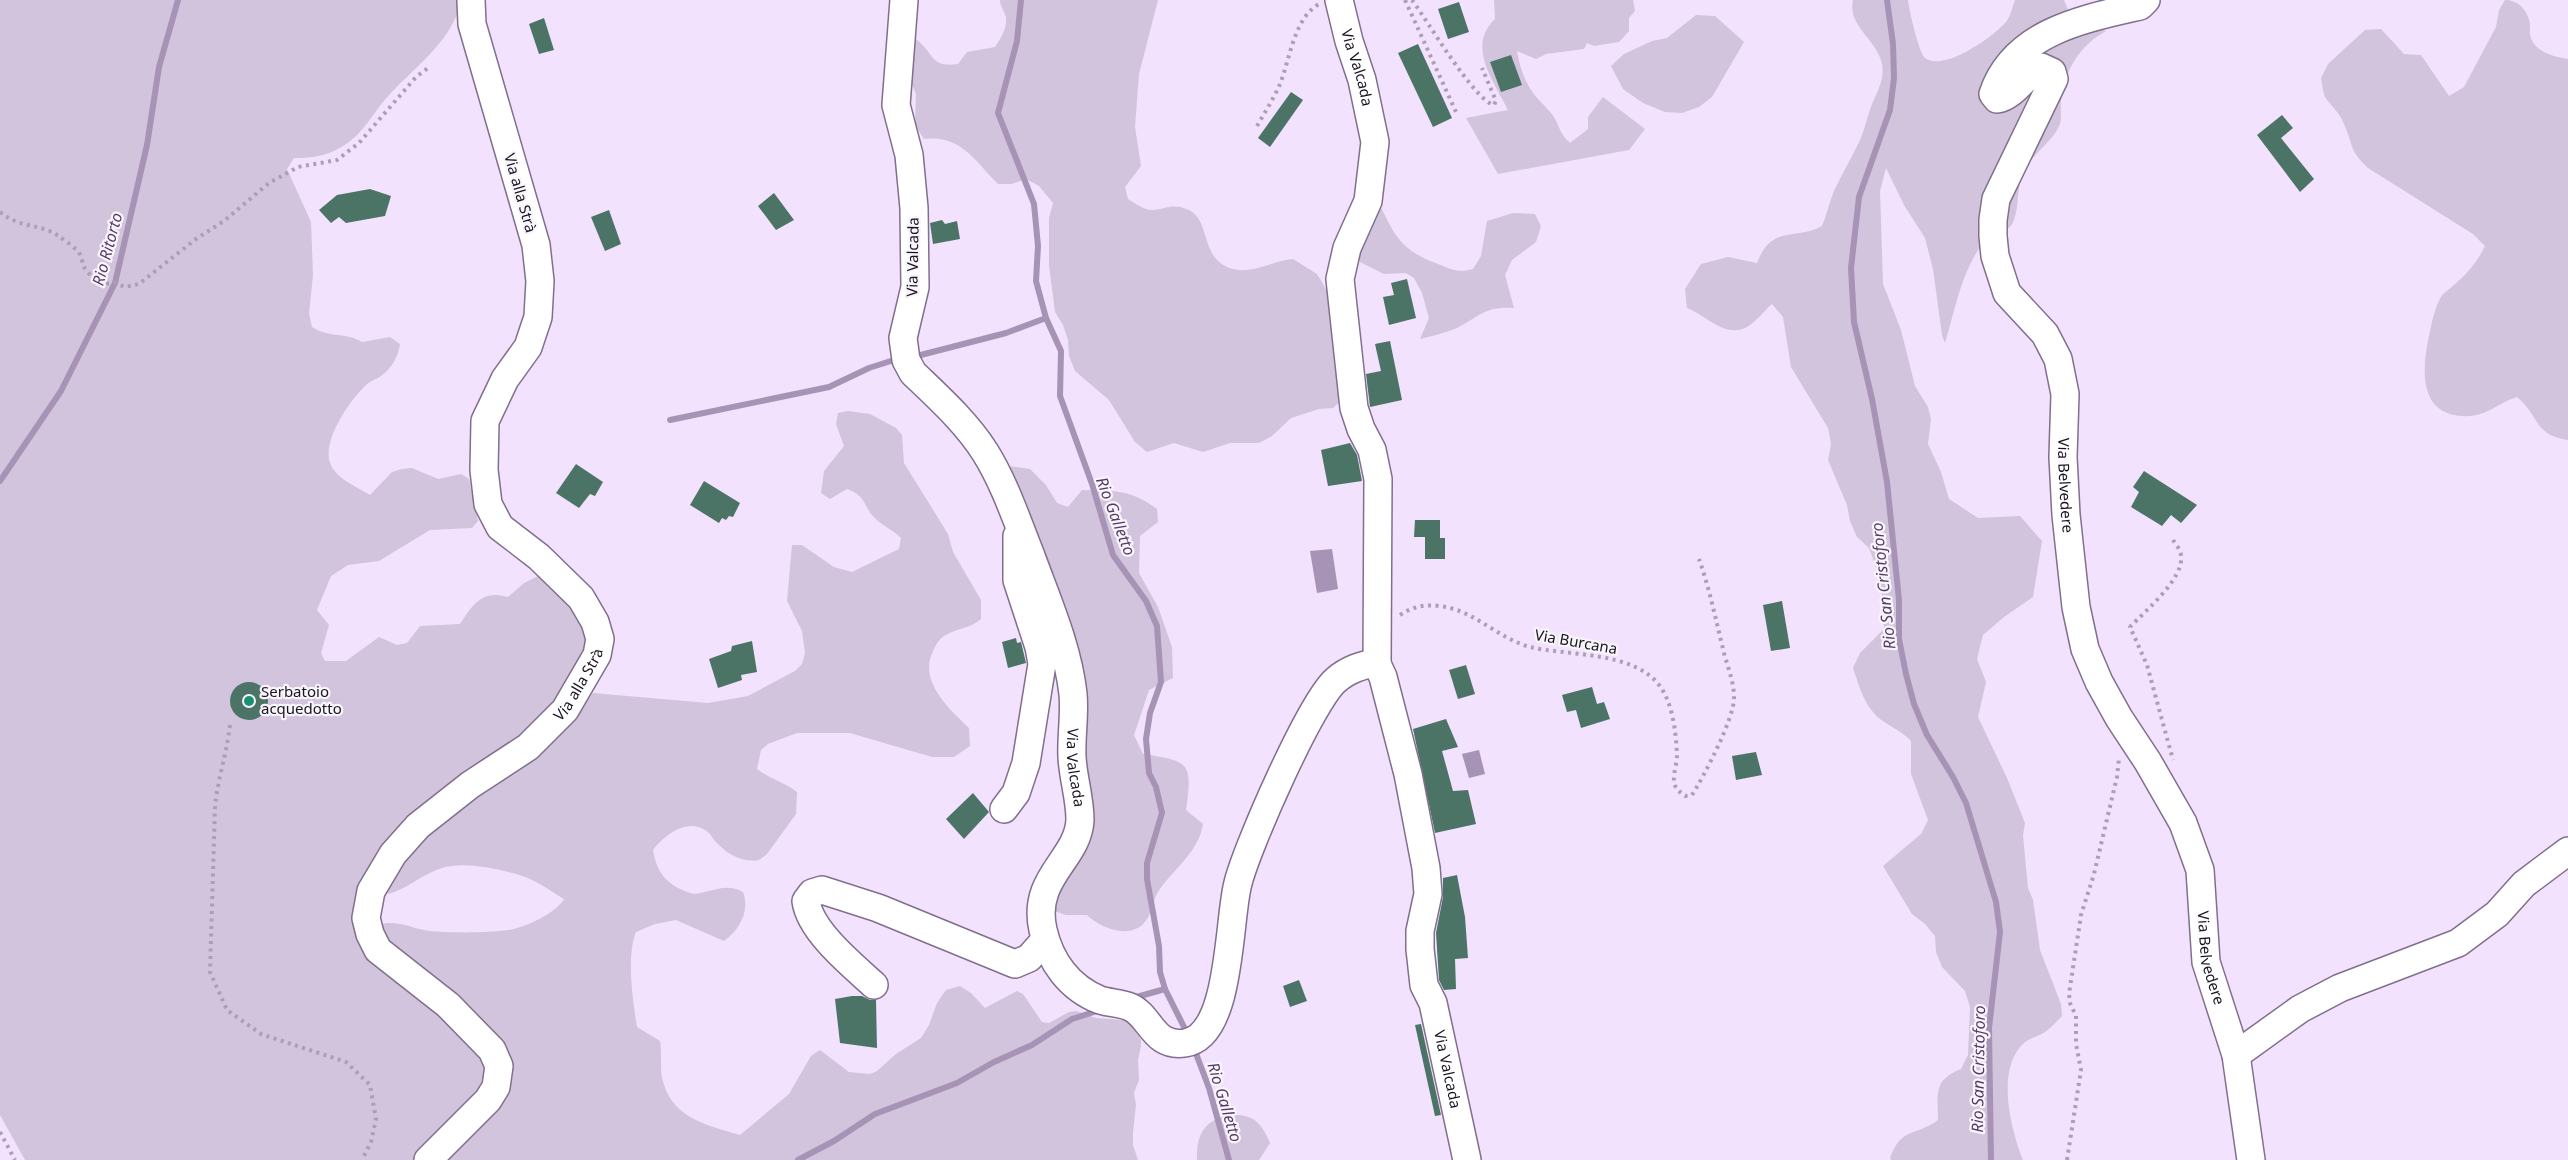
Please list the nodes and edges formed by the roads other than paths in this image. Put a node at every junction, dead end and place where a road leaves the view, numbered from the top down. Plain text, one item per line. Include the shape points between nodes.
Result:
1 (471, 0) edge
2 (904, 0) edge
3 (1340, 0) edge
4 (2146, 0) edge
5 (1018, 522) junction
6 (1377, 664) junction
7 (1004, 809) dead end
8 (2568, 851) edge
9 (1045, 940) junction
10 (874, 985) dead end
11 (2236, 1055) junction
12 (429, 1160) edge
13 (1467, 1160) edge
14 (2251, 1160) edge

1 - 12 street, Via alla Strà via 471,24 536,245 540,281 538,317 528,347 505,379 485,421 488,504 500,527 539,557 581,598 600,639 597,655 566,710 528,747 418,826 393,854 371,891 366,918 378,950 448,1005 492,1050 499,1066 496,1087 488,1101
2 - 5 street, Via Valcada via 896,105 909,155 916,257 915,287 903,338 906,360 913,373 975,438 1001,482
3 - 6 street, Via Valcada via 1375,142 1368,201 1347,248 1340,279 1354,408 1372,450 1378,478
4 - 11 street, Via Belvedere via 2140,6 2058,28 2028,46 2000,75 1993,94 2000,99 2041,67 2052,72 2054,79 1996,199 1993,236 2007,293 2045,334 2058,359 2065,394 2064,476 2076,607 2085,649 2119,718 2183,823 2200,870 2206,962
5 - 7 street via 1017,580 1042,664 1026,764 1016,793
5 - 9 street, Via Valcada via 1062,644 1073,695 1072,761 1080,820 1077,837 1044,892 1041,907
6 - 9 street, Via Valcada via 1337,679 1300,739 1244,862 1231,918 1221,995 1212,1018 1197,1038 1183,1044 1170,1042 1151,1030 1130,1006 1089,996 1062,974
6 - 13 street, Via Valcada via 1415,809 1428,884 1420,931 1425,986
8 - 11 street via 2458,943 2340,988 2300,1009
9 - 10 street via 1029,958 1015,964 878,908 822,890 812,893 806,901 807,911 819,929
11 - 14 street, Via Belvedere

